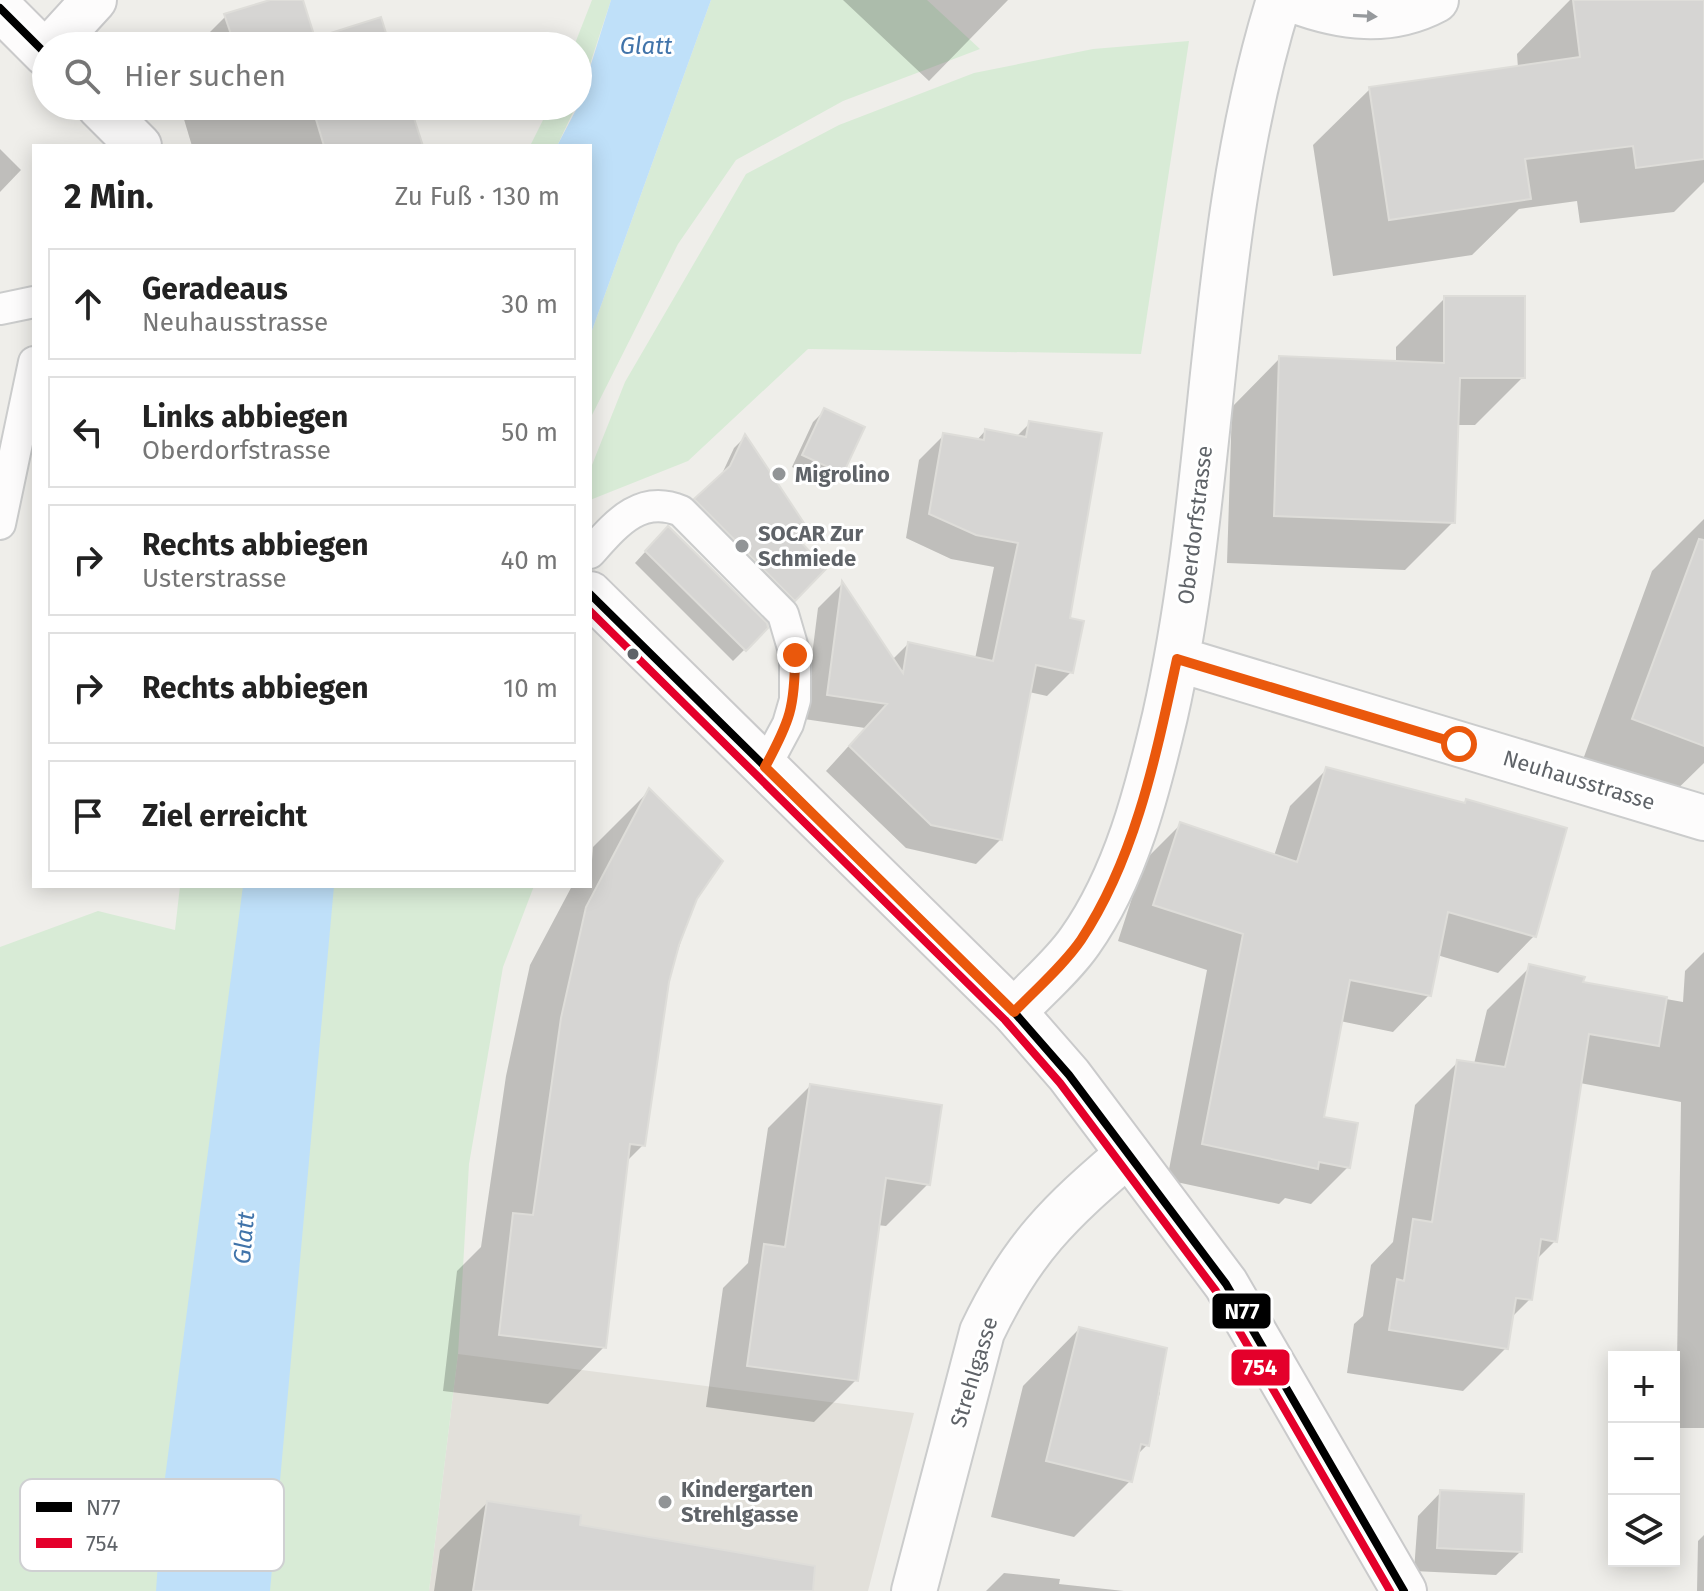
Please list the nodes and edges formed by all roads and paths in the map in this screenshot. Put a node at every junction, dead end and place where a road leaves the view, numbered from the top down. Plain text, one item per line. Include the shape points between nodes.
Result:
1 (94, 0) edge
2 (1279, 0) edge
3 (1293, 0) edge
4 (1436, 0) edge
5 (0, 8) edge
6 (65, 32) edge
7 (32, 39) edge
8 (113, 120) edge
9 (137, 144) edge
10 (32, 302) edge
11 (0, 309) edge
12 (32, 372) edge
13 (0, 524) edge
14 (592, 551) edge
15 (592, 596) edge
16 (1177, 659) junction
17 (765, 767) junction
18 (1704, 818) edge
19 (1014, 1012) junction
20 (1128, 1154) junction
21 (914, 1591) edge
22 (1404, 1591) edge

1 - 6 street
2 - 16 street, Oberdorfstrasse via 1245,124
3 -> 4 street via 1370,19 1418,10
5 - 7 street
8 - 9 street
10 - 11 lane
12 - 13 lane
14 - 17 lane via 630,514 663,503 681,511 783,614 795,655 795,700
15 - 17 street
16 - 18 street, Neuhausstrasse
16 - 19 street, Oberdorfstrasse via 1156,755 1119,870 1080,942
17 - 19 street
19 - 20 street
20 - 21 street, Strehlgasse via 1059,1213 1021,1259 997,1300 982,1332
20 - 22 street via 1226,1284

